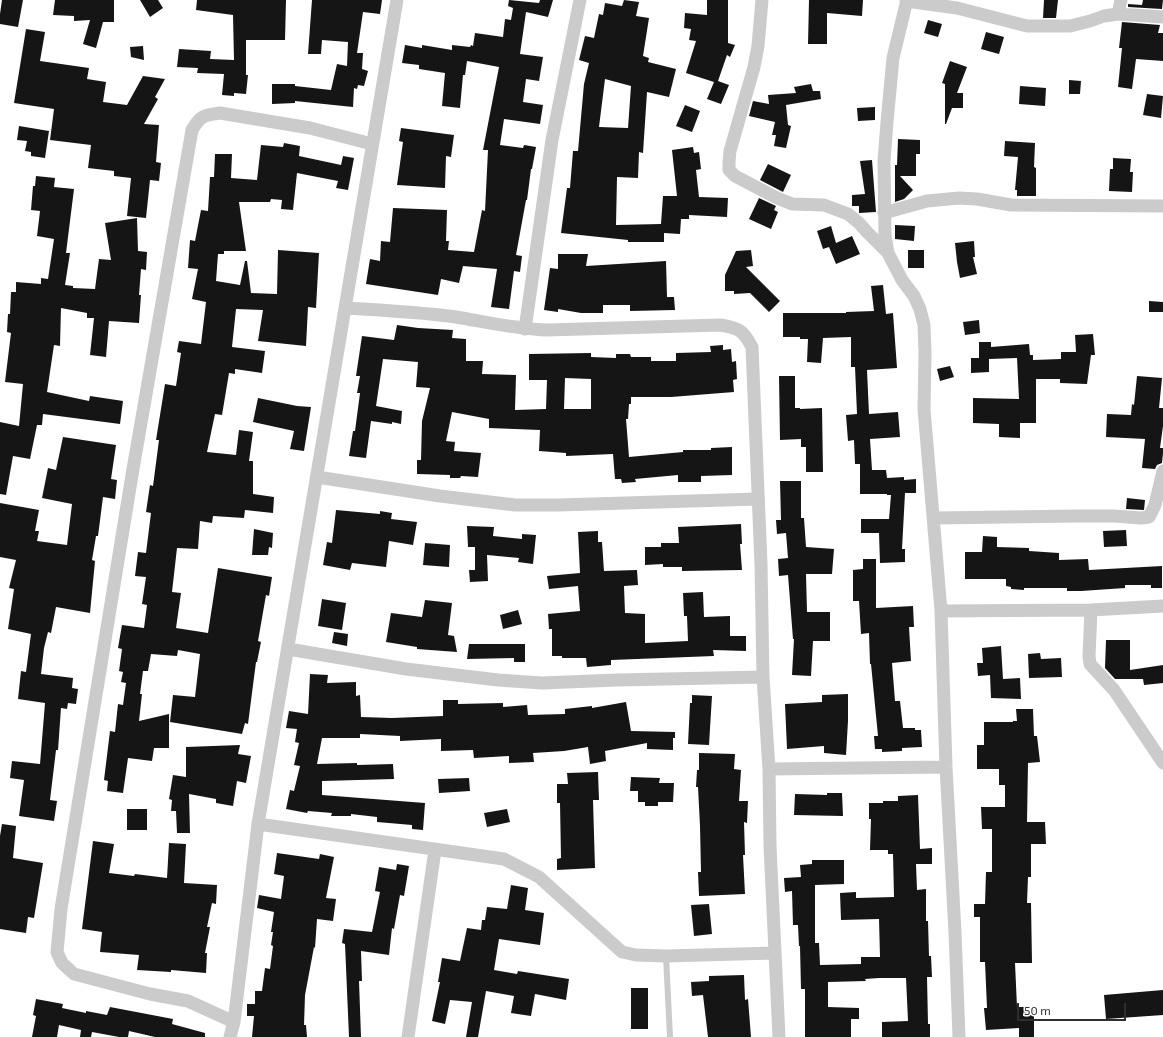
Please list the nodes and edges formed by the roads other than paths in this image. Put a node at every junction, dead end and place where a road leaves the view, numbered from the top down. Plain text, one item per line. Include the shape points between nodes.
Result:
1 (397, 0) edge
2 (580, 0) edge
3 (762, 0) edge
4 (906, 0) edge
5 (1121, 0) edge
6 (1118, 14) junction
7 (1163, 17) edge
8 (372, 144) junction
9 (1163, 206) edge
10 (884, 213) junction
11 (888, 253) junction
12 (345, 308) junction
13 (525, 329) junction
14 (1163, 470) edge
15 (317, 478) junction
16 (758, 499) junction
17 (934, 518) junction
18 (1163, 606) edge
19 (1091, 610) junction
20 (941, 611) junction
21 (288, 649) junction
22 (763, 677) junction
23 (1163, 763) edge
24 (946, 767) junction
25 (769, 769) junction
26 (258, 824) junction
27 (435, 850) junction
28 (775, 953) junction
29 (666, 956) junction
30 (234, 1022) junction
31 (230, 1037) edge
32 (408, 1037) edge
33 (670, 1037) edge
34 (779, 1037) edge
35 (959, 1037) edge

1 - 8 street
2 - 13 street via 552,140
3 - 11 street via 758,46 730,151 730,170 735,176 792,204 824,205 848,214
4 - 6 street via 957,8 1027,26 1070,26
4 - 10 street via 893,58 884,161
5 - 6 street
6 - 7 street
8 - 12 street
8 - 30 street via 310,128 220,114 207,115 197,120 192,130 61,909 57,952 62,964 74,974 188,1001
9 - 10 street via 1011,205 959,198 927,201
10 - 11 street via 884,235
11 - 17 street via 914,296 924,325 924,409
12 - 13 street via 406,311
12 - 15 street
13 - 16 street via 720,325 734,327 746,334 752,347
14 - 17 street via 1149,516 1141,518
15 - 16 street via 515,505
15 - 21 street
16 - 22 street
17 - 20 street
18 - 19 street
19 - 20 street
19 - 23 street via 1090,664 1114,690
20 - 24 street
21 - 22 street via 406,669 542,684
21 - 26 street
22 - 25 street
24 - 25 street
24 - 35 street
25 - 28 street
26 - 27 street
26 - 30 street
27 - 29 street via 504,859 539,877 622,952
27 - 32 street
28 - 29 street
28 - 34 street
29 - 33 lane
30 - 31 street

